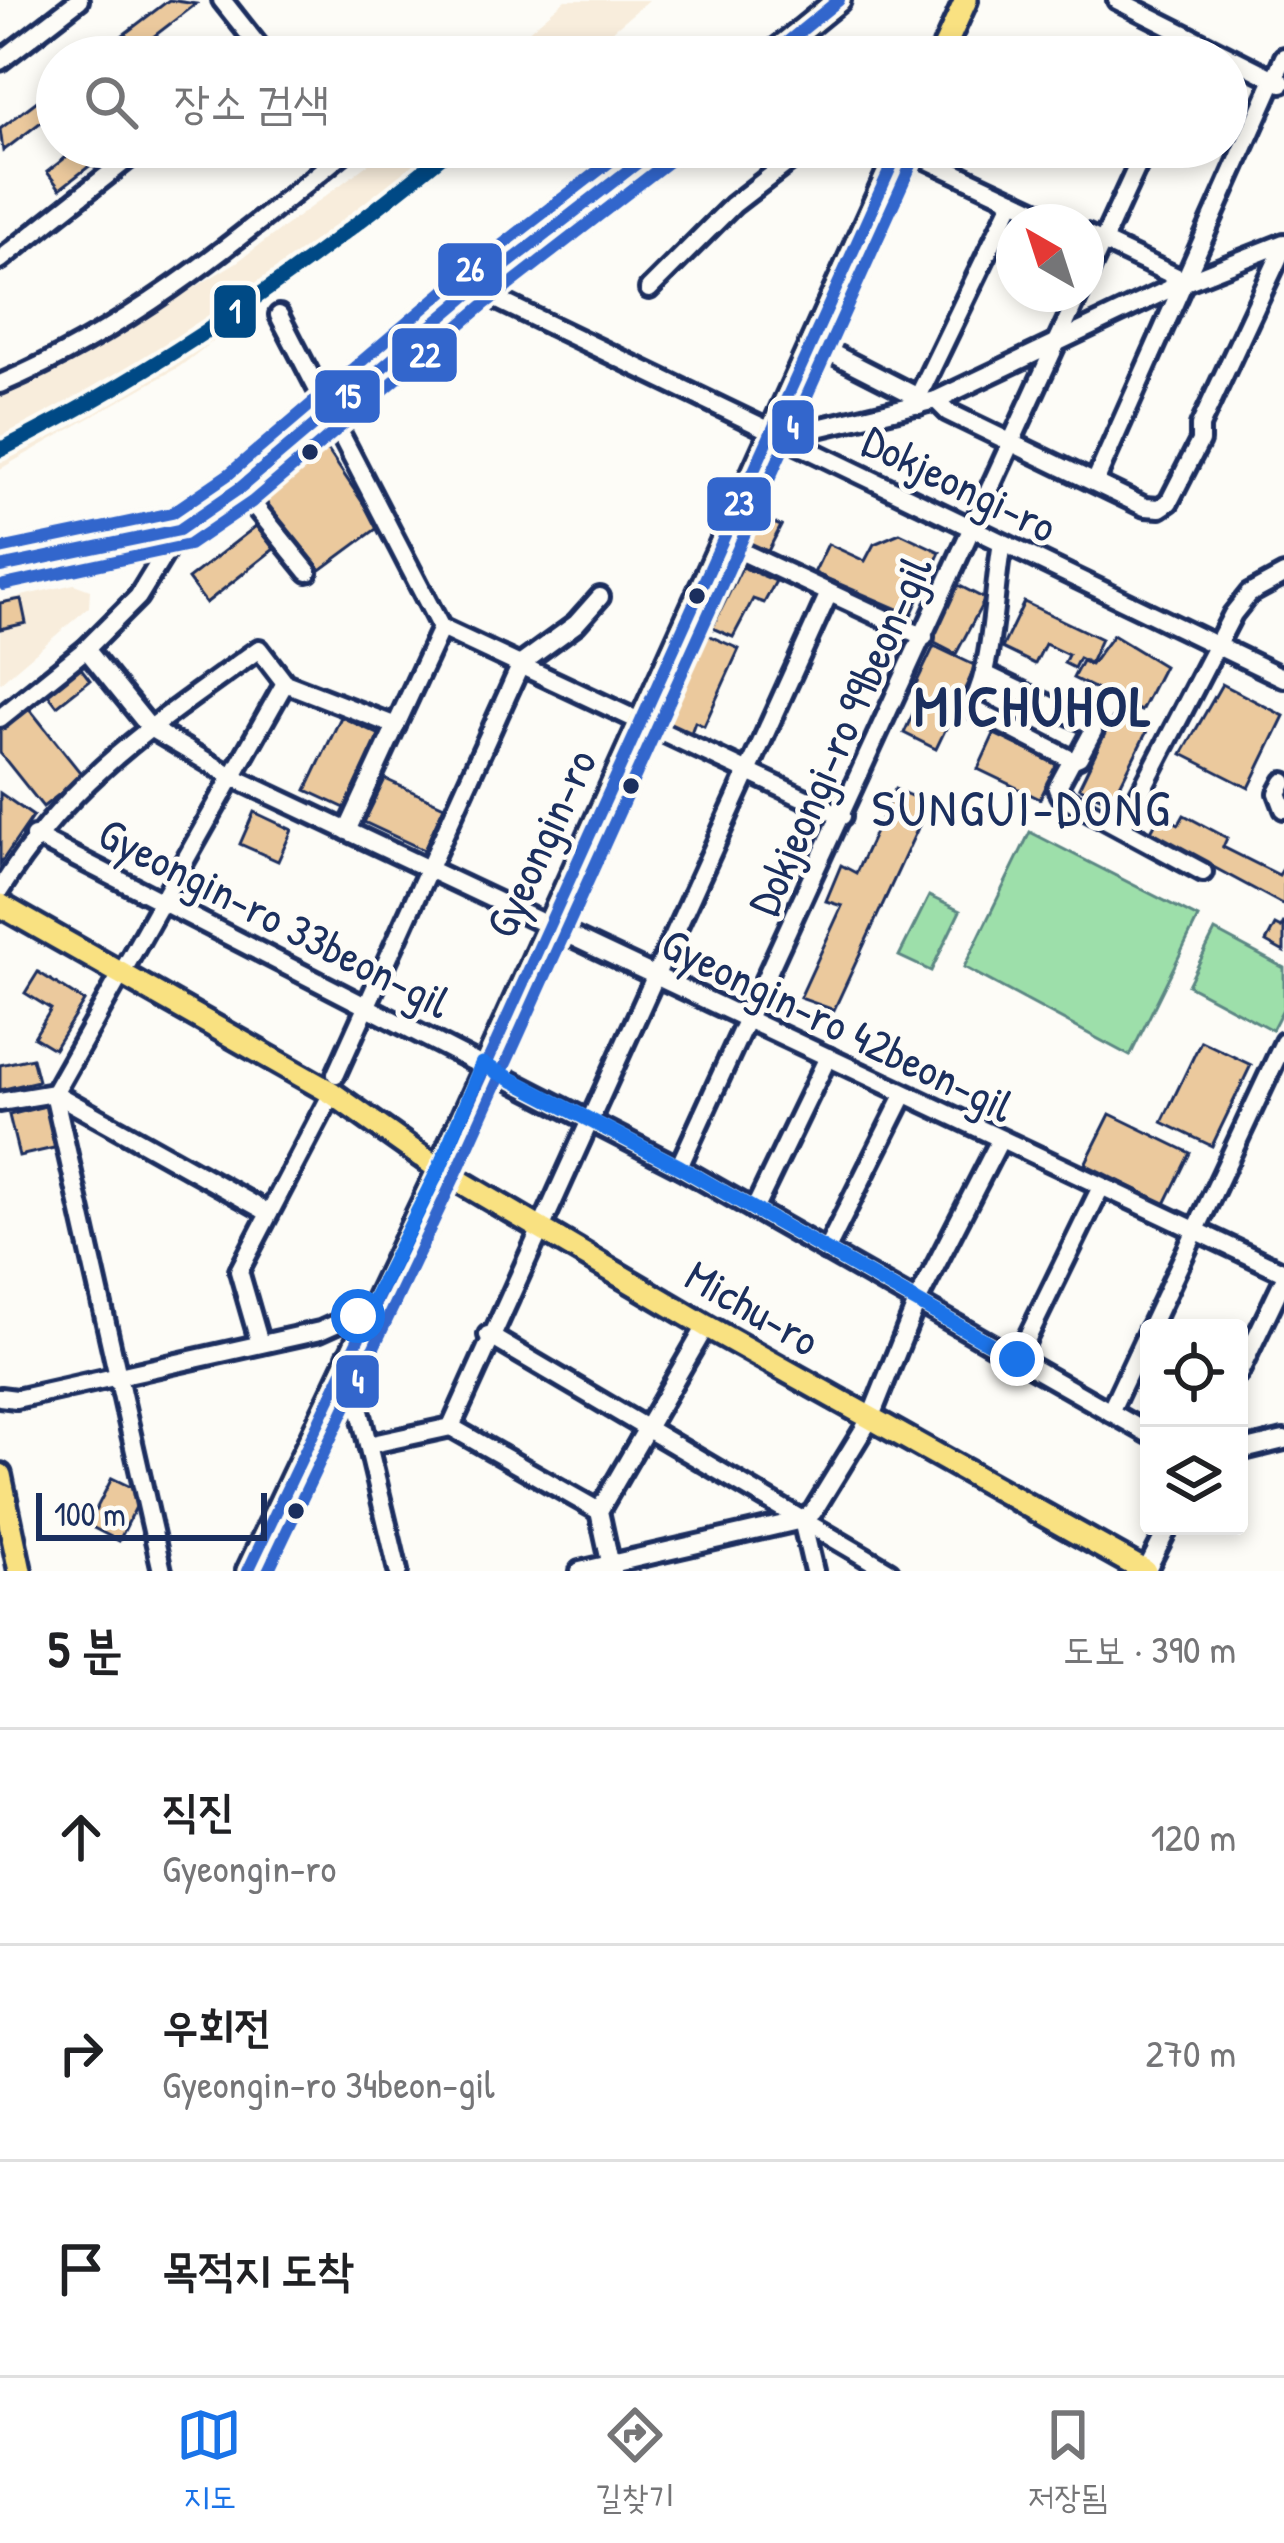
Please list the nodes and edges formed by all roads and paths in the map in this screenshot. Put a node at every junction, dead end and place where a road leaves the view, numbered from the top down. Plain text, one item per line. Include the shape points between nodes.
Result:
1 (79, 0) edge
2 (222, 0) edge
3 (839, 0) edge
4 (966, 0) edge
5 (1117, 0) edge
6 (248, 36) edge
7 (795, 36) edge
8 (950, 36) edge
9 (1174, 36) edge
10 (4, 51) edge
11 (1284, 57) edge
12 (1248, 69) edge
13 (1279, 81) edge
14 (1248, 144) edge
15 (116, 168) edge
16 (318, 168) edge
17 (623, 168) edge
18 (781, 168) edge
19 (891, 168) edge
20 (945, 168) edge
21 (1134, 168) edge
22 (1236, 168) edge
23 (1013, 200) junction
24 (1022, 204) edge
25 (1104, 220) edge
26 (1104, 243) edge
27 (1284, 244) edge
28 (0, 260) edge
29 (1181, 281) junction
30 (475, 289) junction
31 (649, 289) dead end
32 (1071, 312) edge
33 (279, 315) dead end
34 (812, 344) junction
35 (1056, 344) junction
36 (0, 384) edge
37 (924, 401) junction
38 (332, 414) junction
39 (775, 434) junction
40 (1011, 442) junction
41 (1095, 482) junction
42 (240, 488) junction
43 (971, 528) junction
44 (179, 530) junction
45 (721, 542) junction
46 (1003, 543) junction
47 (0, 567) edge
48 (308, 572) dead end
49 (1284, 574) edge
50 (829, 592) junction
51 (601, 597) dead end
52 (441, 628) junction
53 (924, 638) junction
54 (1216, 645) junction
55 (86, 649) junction
56 (521, 664) junction
57 (987, 675) junction
58 (1284, 678) edge
59 (285, 682) junction
60 (0, 718) edge
61 (638, 723) junction
62 (396, 727) junction
63 (150, 728) junction
64 (1072, 760) junction
65 (747, 773) junction
66 (233, 776) junction
67 (1284, 782) edge
68 (1284, 808) edge
69 (842, 817) junction
70 (1122, 828) junction
71 (347, 831) junction
72 (34, 836) junction
73 (427, 869) junction
74 (1203, 872) dead end
75 (0, 890) edge
76 (165, 901) junction
77 (0, 905) edge
78 (545, 926) junction
79 (124, 975) junction
80 (656, 976) junction
81 (365, 1004) junction
82 (750, 1019) junction
83 (1284, 1042) edge
84 (828, 1057) junction
85 (482, 1064) junction
86 (334, 1083) junction
87 (54, 1093) junction
88 (904, 1095) junction
89 (0, 1102) edge
90 (587, 1120) junction
91 (999, 1142) junction
92 (680, 1167) junction
93 (439, 1169) junction
94 (1100, 1189) junction
95 (754, 1210) junction
96 (269, 1213) junction
97 (541, 1226) junction
98 (1195, 1232) junction
99 (826, 1251) junction
100 (1284, 1275) edge
101 (917, 1302) junction
102 (369, 1309) junction
103 (1154, 1319) edge
104 (706, 1326) junction
105 (320, 1331) junction
106 (488, 1335) junction
107 (260, 1344) junction
108 (1140, 1348) edge
109 (1248, 1353) edge
110 (1017, 1359) junction
111 (345, 1360) junction
112 (121, 1376) junction
113 (0, 1397) edge
114 (1110, 1412) junction
115 (870, 1419) junction
116 (451, 1427) junction
117 (646, 1428) junction
118 (1140, 1429) edge
119 (1284, 1440) edge
120 (368, 1445) junction
121 (1248, 1449) edge
122 (0, 1475) edge
123 (599, 1511) junction
124 (802, 1520) junction
125 (1164, 1535) edge
126 (611, 1568) edge
127 (20, 1571) edge
128 (162, 1571) edge
129 (248, 1571) edge
130 (398, 1571) edge
131 (580, 1571) edge
132 (814, 1571) edge
133 (889, 1571) edge
134 (1145, 1571) edge

1 - 10 street
2 - 6 street
3 - 7 main road
4 - 8 main road
5 - 9 street
11 - 13 street
12 - 13 street
13 - 14 street
15 - 28 street
16 - 36 street via 198,272 113,327
17 - 30 main road
18 - 31 street
19 - 34 main road, Gyeongin-ro
20 - 23 street
21 - 25 street
22 - 29 street
23 - 24 street
23 - 37 street
26 - 29 street
27 - 29 street
27 - 41 street via 1169,502 1145,507
29 - 35 street
29 - 41 street
30 - 38 main road
30 - 39 street, Dokjeongi-ro
32 - 35 street, Dokjeongi-ro 99beon-gil
33 - 38 street
34 - 37 street
34 - 39 main road, Gyeongin-ro
35 - 37 street
35 - 40 street, Dokjeongi-ro 99beon-gil
37 - 39 street via 844,426
37 - 40 street
38 - 42 main road
38 - 52 street
39 - 43 street, Dokjeongi-ro
39 - 45 main road, Gyeongin-ro
40 - 41 street
40 - 43 street, Dokjeongi-ro 99beon-gil
42 - 44 main road
42 - 48 street
43 - 46 street, Dokjeongi-ro
43 - 53 street, Dokjeongi-ro 99beon-gil
44 - 47 main road
44 - 55 street via 138,597
45 - 50 street
45 - 61 main road, Gyeongin-ro
46 - 54 street, Dokjeongi-ro
46 - 57 street
49 - 54 street via 1249,593
50 - 53 street
50 - 65 street
51 - 56 street
52 - 56 street
52 - 62 street
53 - 69 street, Dokjeongi-ro 99beon-gil
54 - 58 street, Dokjeongi-ro
54 - 70 street
55 - 60 street
55 - 63 street
56 - 61 street
56 - 73 street
57 - 64 street via 977,711
57 - 64 street via 1089,724 1093,731
59 - 62 street
59 - 63 street via 264,650
59 - 66 street
61 - 65 street
61 - 78 main road, Gyeongin-ro
62 - 71 street
63 - 66 street, Gyeongin-ro 42beon-gil
63 - 72 street
64 - 70 street via 1060,795
65 - 69 street
65 - 80 street
66 - 71 street, Gyeongin-ro 42beon-gil
66 - 76 street
67 - 68 street
69 - 82 street, Dokjeongi-ro 99beon-gil
70 - 74 street
71 - 73 street, Gyeongin-ro 42beon-gil
72 - 75 street
72 - 76 street, Gyeongin-ro 33beon-gil
73 - 78 street, Gyeongin-ro 42beon-gil
73 - 81 street
76 - 79 street
76 - 81 street, Gyeongin-ro 33beon-gil
77 - 79 main road, Michu-ro
78 - 80 street, Gyeongin-ro 42beon-gil
78 - 85 main road, Gyeongin-ro
79 - 86 main road, Michu-ro
79 - 87 street
80 - 82 street, Gyeongin-ro 42beon-gil
80 - 90 street
81 - 85 street, Gyeongin-ro 33beon-gil
81 - 86 street
82 - 84 street, Gyeongin-ro 42beon-gil
82 - 92 street, Dokjeongi-ro 99beon-gil
83 - 98 street
84 - 88 street, Gyeongin-ro 42beon-gil
84 - 95 street
85 - 90 street, Gyeongin-ro 33beon-gil
85 - 93 main road, Gyeongin-ro
86 - 93 main road, Michu-ro
86 - 96 street
87 - 89 street
87 - 96 street
87 - 112 street
88 - 91 street, Gyeongin-ro 42beon-gil
88 - 99 street
90 - 92 street, Gyeongin-ro 33beon-gil
90 - 97 street
91 - 94 street, Gyeongin-ro 42beon-gil
91 - 101 street
92 - 95 street, Gyeongin-ro 33beon-gil
93 - 97 main road, Michu-ro
93 - 102 main road, Gyeongin-ro
94 - 98 street, Gyeongin-ro 42beon-gil
94 - 110 street
95 - 99 street, Gyeongin-ro 33beon-gil
96 - 107 street via 239,1276
97 - 104 main road, Michu-ro
97 - 106 street
98 - 100 street, Gyeongin-ro 42beon-gil
98 - 103 street
99 - 101 street, Gyeongin-ro 33beon-gil
100 - 109 street
101 - 110 street, Gyeongin-ro 33beon-gil
101 - 115 street
102 - 105 street
102 - 111 main road, Gyeongin-ro
104 - 115 main road, Michu-ro
104 - 117 street
105 - 107 street
105 - 111 street via 340,1344
106 - 116 street
106 - 117 street
107 - 112 street
108 - 114 street
110 - 114 street, Gyeongin-ro 33beon-gil
111 - 120 street
111 - 129 main road, Gyeongin-ro
112 - 113 street
112 - 128 street
114 - 118 street, Gyeongin-ro 33beon-gil
115 - 124 street
115 - 134 main road, Michu-ro
116 - 120 street
116 - 123 street
117 - 123 street
117 - 124 street
119 - 121 street
120 - 130 street
122 - 127 main road
123 - 126 street
124 - 126 street
124 - 132 street
124 - 133 street
125 - 134 street
126 - 131 street

